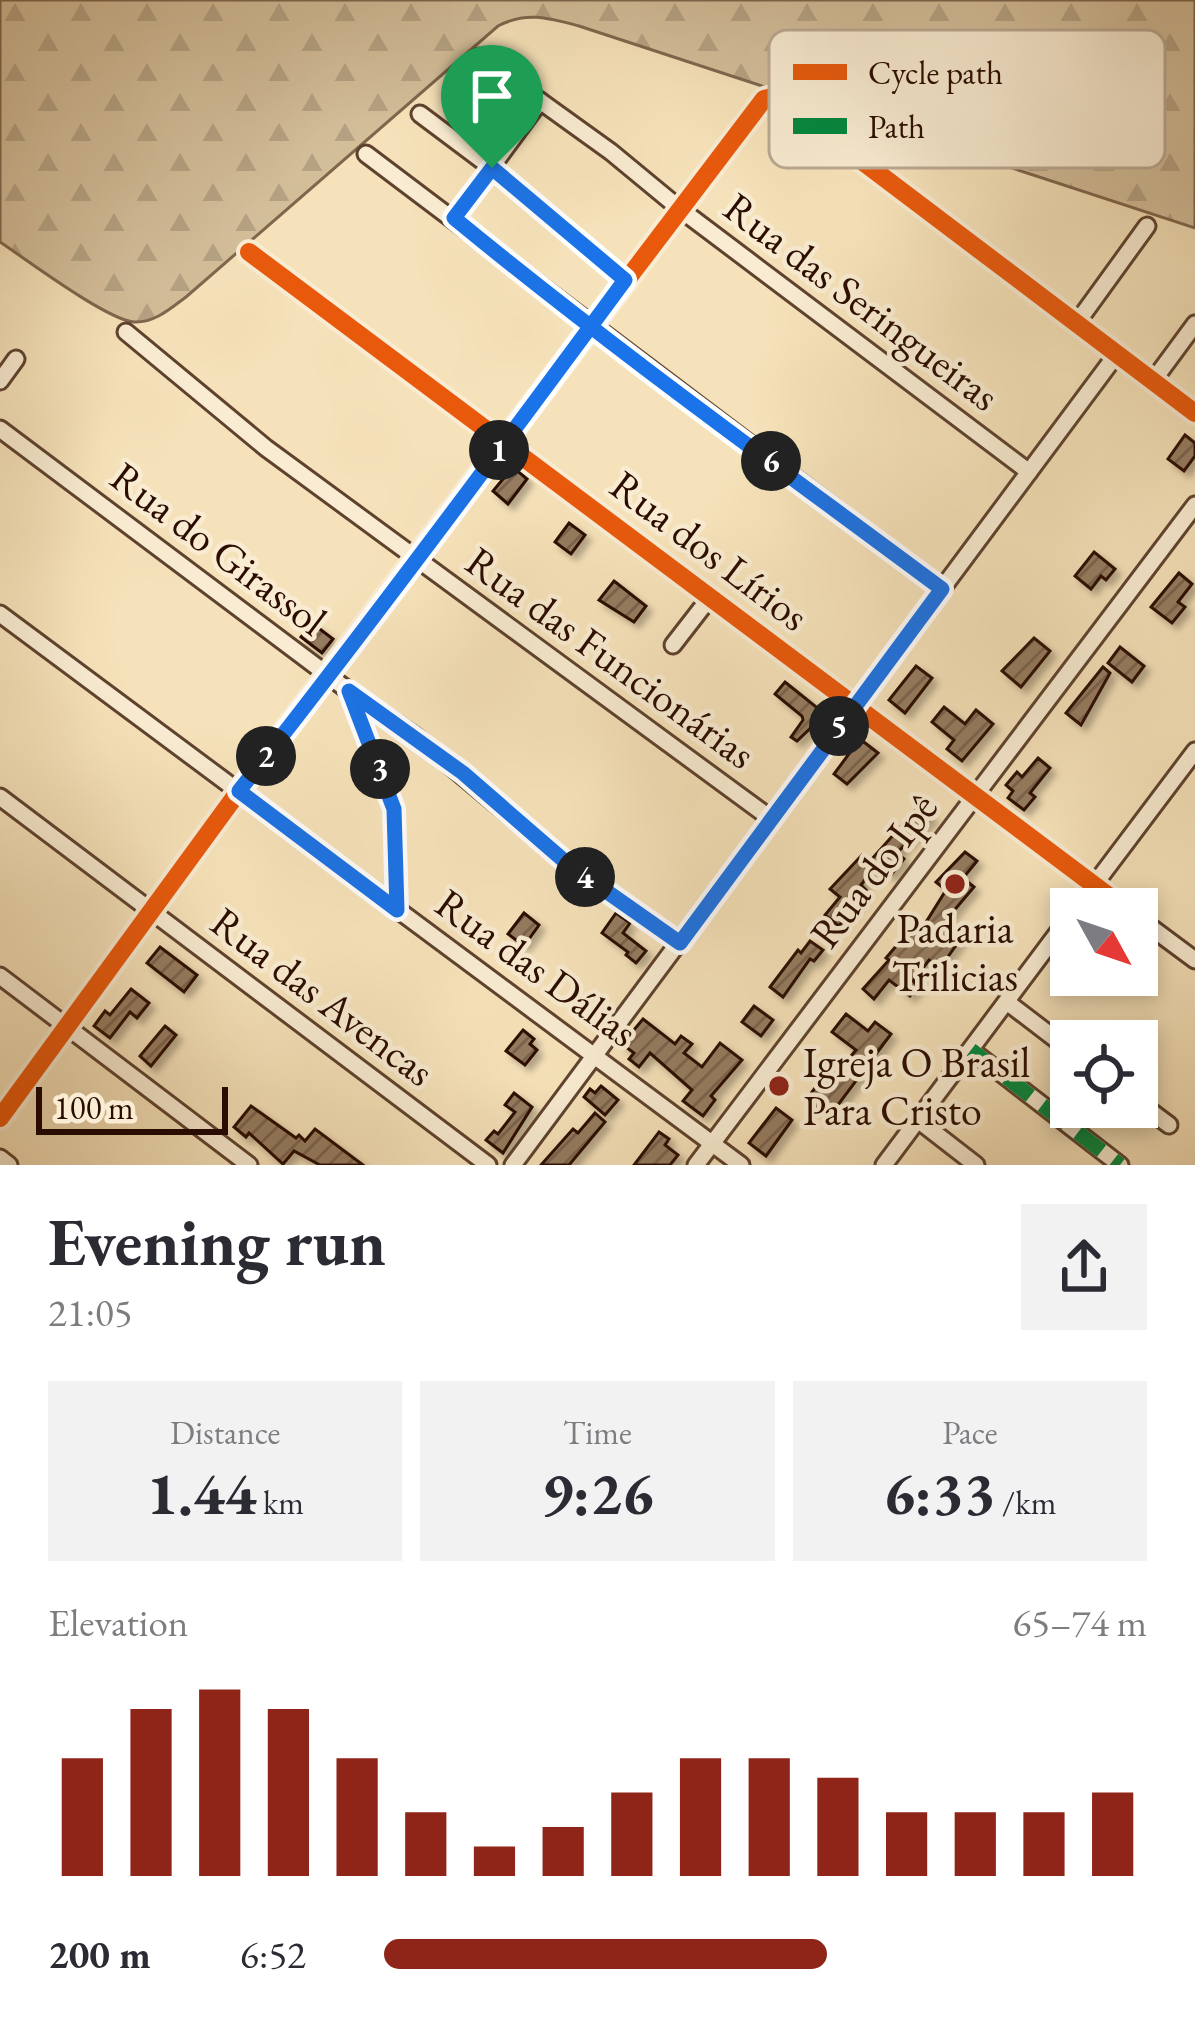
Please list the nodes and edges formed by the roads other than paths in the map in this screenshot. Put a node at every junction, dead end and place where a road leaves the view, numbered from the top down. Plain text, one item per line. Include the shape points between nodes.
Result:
1 (479, 58) dead end
2 (769, 98) edge
3 (540, 100) junction
4 (420, 115) dead end
5 (366, 154) dead end
6 (492, 168) junction
7 (871, 168) edge
8 (680, 209) junction
9 (454, 218) junction
10 (1147, 226) dead end
11 (248, 252) dead end
12 (625, 280) junction
13 (1076, 324) junction
14 (1195, 324) edge
15 (591, 326) junction
16 (126, 332) dead end
17 (1116, 355) junction
18 (16, 359) dead end
19 (0, 380) edge
20 (1153, 381) junction
21 (1195, 413) edge
22 (0, 429) edge
23 (505, 442) junction
24 (1029, 472) junction
25 (1195, 505) edge
26 (417, 560) junction
27 (942, 589) junction
28 (711, 596) junction
29 (0, 614) edge
30 (673, 645) dead end
31 (329, 676) junction
32 (349, 691) junction
33 (856, 704) junction
34 (1195, 751) edge
35 (1189, 772) edge
36 (239, 791) junction
37 (974, 796) junction
38 (0, 797) edge
39 (770, 818) junction
40 (1093, 885) junction
41 (1091, 888) edge
42 (1097, 888) edge
43 (397, 910) junction
44 (149, 911) junction
45 (1158, 933) edge
46 (680, 943) junction
47 (1050, 943) edge
48 (1195, 960) edge
49 (0, 976) edge
50 (1006, 1002) junction
51 (68, 1027) junction
52 (1050, 1035) edge
53 (970, 1050) junction
54 (597, 1055) junction
55 (1158, 1117) edge
56 (0, 1118) edge
57 (918, 1120) junction
58 (1169, 1125) dead end
59 (713, 1142) junction
60 (0, 1158) edge
61 (9, 1165) edge
62 (249, 1165) edge
63 (488, 1165) edge
64 (513, 1165) edge
65 (696, 1165) edge
66 (741, 1165) edge
67 (884, 1165) edge
68 (976, 1165) edge
69 (1120, 1165) edge

1 - 3 street, Rua das Seringueiras
2 - 8 street
3 - 6 street
3 - 8 street, Rua das Seringueiras
4 - 6 street
5 - 9 street
6 - 9 street
6 - 12 street
7 - 13 street
8 - 12 street
8 - 24 street, Rua das Seringueiras
9 - 15 street
10 - 13 street
11 - 23 street, Rua dos Lírios
12 - 15 street
13 - 17 street
14 - 20 street
15 - 23 street
15 - 27 street
16 - 26 street, Rua das Funcionárias
17 - 20 street
17 - 24 street
18 - 19 street
20 - 21 street
22 - 31 street, Rua do Girassol
23 - 26 street
23 - 28 street, Rua dos Lírios
24 - 27 street
25 - 37 street, Rua do Ipê
26 - 31 street
26 - 39 street, Rua das Funcionárias
27 - 33 street
28 - 30 street
28 - 33 street, Rua dos Lírios
29 - 36 street, Rua das Dálias
31 - 32 street, Rua do Girassol
31 - 36 street
32 - 43 street via 394,809
32 - 46 street, Rua do Girassol
33 - 37 street, Rua dos Lírios
33 - 39 street
34 - 35 street
35 - 40 street
36 - 43 street, Rua das Dálias
36 - 44 street
37 - 40 street, Rua dos Lírios
37 - 59 street, Rua do Ipê
38 - 44 street, Rua das Avencas
39 - 46 street
40 - 41 street
40 - 42 street, Rua dos Lírios
43 - 54 street, Rua das Dálias
44 - 51 street
44 - 63 street, Rua das Avencas
45 - 48 street
46 - 54 street
47 - 50 street
49 - 51 street
50 - 52 street
50 - 53 street
51 - 56 street
51 - 62 street
53 - 57 street
53 - 69 street
54 - 59 street, Rua das Dálias
54 - 64 street
55 - 58 street
57 - 67 street
57 - 68 street
59 - 65 street, Rua do Ipê
59 - 66 street, Rua das Dálias
60 - 61 street

